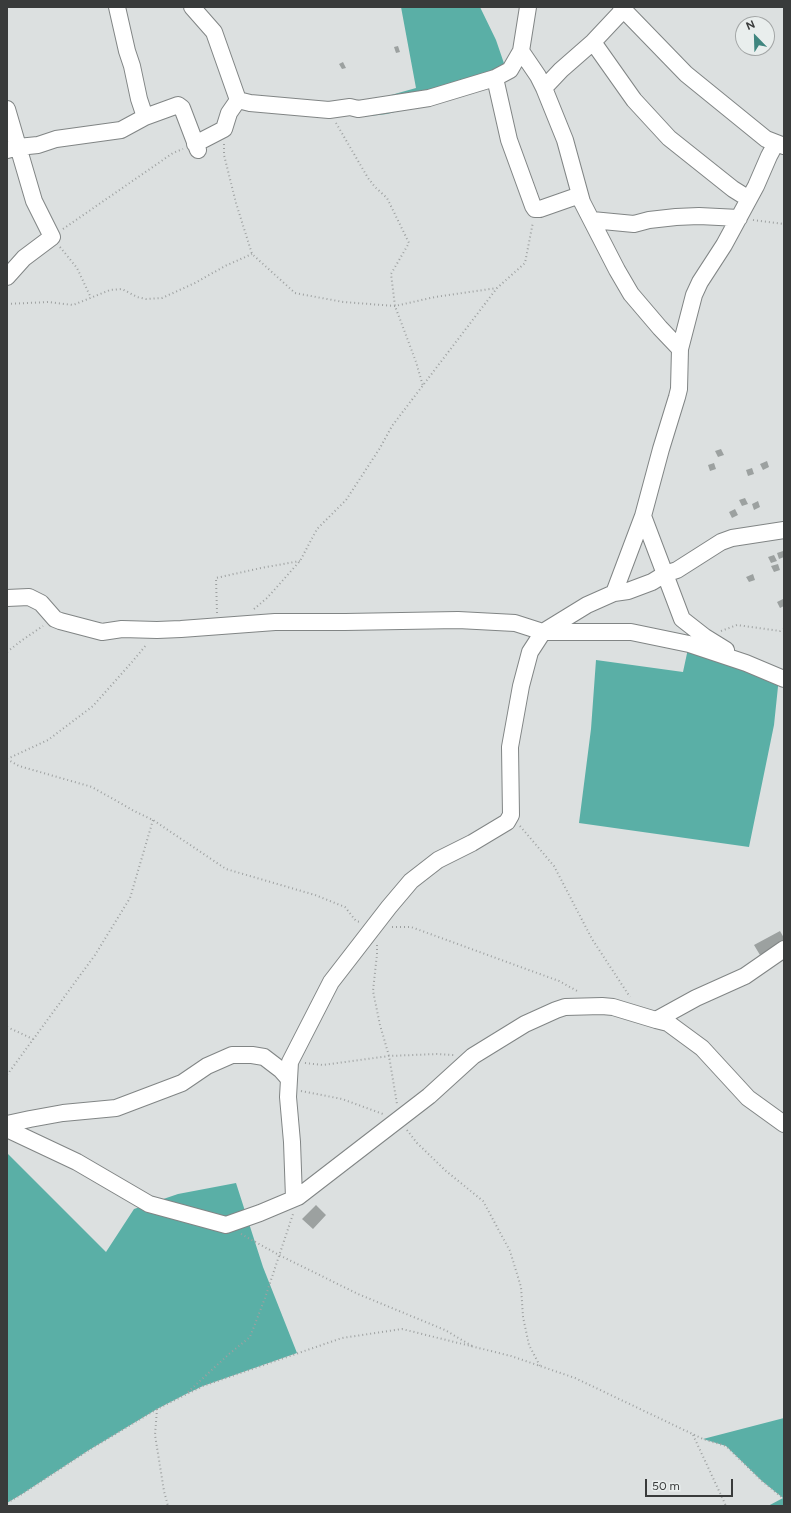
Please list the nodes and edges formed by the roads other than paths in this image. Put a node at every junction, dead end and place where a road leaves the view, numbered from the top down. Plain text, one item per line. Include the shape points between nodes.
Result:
1 (117, 7) edge
2 (192, 7) edge
3 (528, 7) edge
4 (622, 8) edge
5 (593, 42) junction
6 (521, 50) junction
7 (495, 78) junction
8 (544, 88) junction
9 (238, 100) junction
10 (7, 109) edge
11 (145, 117) junction
12 (780, 145) edge
13 (13, 148) edge
14 (580, 195) junction
15 (749, 199) junction
16 (739, 218) junction
17 (592, 220) junction
18 (7, 277) edge
19 (680, 349) junction
20 (643, 516) junction
21 (784, 530) edge
22 (665, 574) junction
23 (614, 593) junction
24 (7, 598) edge
25 (543, 632) junction
26 (746, 663) junction
27 (784, 679) edge
28 (784, 949) edge
29 (649, 1018) junction
30 (288, 1078) junction
31 (7, 1124) edge
32 (784, 1124) edge
33 (7, 1129) edge
34 (294, 1198) junction

1 - 11 street
2 - 9 street via 214,32
3 - 6 street
4 - 5 street
4 - 12 street via 686,74 766,139
5 - 8 street
5 - 15 street via 634,100 669,138
6 - 7 street via 510,70
6 - 8 street
7 - 9 street via 429,98 358,109 350,107 329,110
7 - 14 street via 509,140 533,206 536,209
8 - 14 street via 565,140
9 - 11 street via 229,113 224,129 196,147 182,108 178,105
10 - 13 street
11 - 13 street via 121,130 81,134 38,145
12 - 15 street
13 - 18 street via 52,238 24,258
14 - 17 street
15 - 16 street
16 - 17 street via 676,217 634,224
16 - 19 street via 694,295
17 - 19 street via 631,294
19 - 20 street via 679,389
20 - 22 street
20 - 23 street
21 - 22 street via 721,542 678,570
22 - 23 street via 628,592
22 - 26 street via 682,619
23 - 25 street via 587,605
24 - 25 street via 33,599 41,603 60,622 102,632 275,622 465,620 515,623
25 - 26 street via 631,632 689,644
25 - 30 street via 529,654 521,686 510,748 511,815 507,822 438,860 412,881 389,907 331,982 290,1062
26 - 27 street
28 - 29 street via 745,976
29 - 32 street via 668,1023 702,1048 748,1098
29 - 34 street via 613,1007 565,1007 525,1024 473,1056 399,1120 330,1174
30 - 31 street via 264,1057 232,1055 207,1066 182,1083 116,1108 63,1113
30 - 34 street
33 - 34 street via 77,1162 149,1204 226,1225

